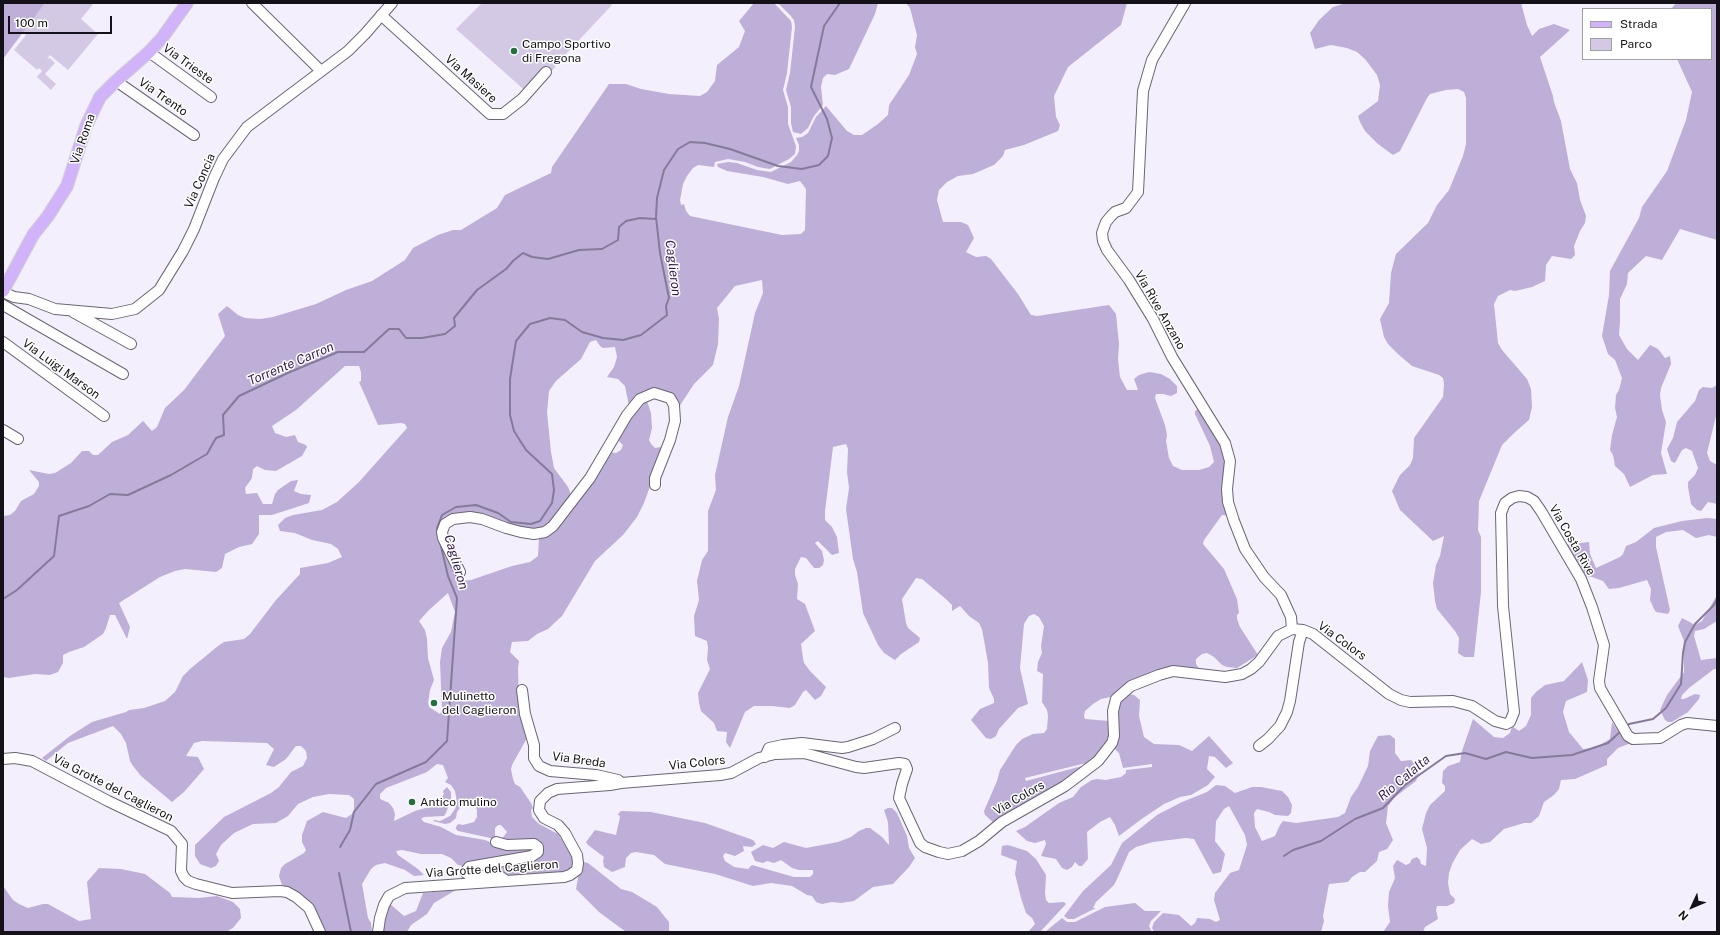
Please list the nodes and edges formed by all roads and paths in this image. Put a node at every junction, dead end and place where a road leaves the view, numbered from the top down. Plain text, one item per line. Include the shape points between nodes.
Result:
1 (187, 3) edge
2 (252, 3) edge
3 (392, 3) edge
4 (1185, 3) edge
5 (381, 15) junction
6 (149, 52) junction
7 (321, 71) junction
8 (546, 72) dead end
9 (116, 81) junction
10 (211, 97) dead end
11 (194, 135) dead end
12 (3, 292) edge
13 (3, 305) edge
14 (70, 310) junction
15 (3, 342) edge
16 (131, 344) dead end
17 (124, 374) dead end
18 (104, 416) dead end
19 (3, 430) edge
20 (18, 439) dead end
21 (655, 485) dead end
22 (460, 572) dead end
23 (1292, 628) junction
24 (1303, 630) junction
25 (522, 690) dead end
26 (1472, 706) joint
27 (1717, 726) edge
28 (895, 728) dead end
29 (1259, 746) dead end
30 (764, 757) junction
31 (3, 759) edge
32 (621, 783) junction
33 (557, 790) joint
34 (496, 842) dead end
35 (506, 881) junction
36 (320, 932) edge
37 (378, 932) edge

1 - 6 main road, Via Roma
2 - 7 street
3 - 5 street, Via Concia
4 - 23 street, Via Rive Anzano via 1152,60 1143,91 1138,192 1126,208 1111,216 1106,222 1102,233 1103,241 1153,319 1172,357 1225,443 1230,461 1228,502 1234,521 1245,549 1264,577 1281,595 1291,617
5 - 7 street, Via Concia via 357,43
5 - 8 street, Via Masiere via 490,114 502,114 522,99
6 - 9 main road, Via Roma
6 - 10 street, Via Trieste
7 - 14 street, Via Concia via 247,127 232,145 214,178 183,251 159,290 135,309 112,314
9 - 11 street, Via Trento
9 - 12 main road, Via Roma via 100,97 86,126 67,186 34,235
12 - 14 street, Via Concia via 55,309
13 - 17 street
14 - 16 street, Via Concia
15 - 18 street, Via Luigi Marson
19 - 20 street
21 - 22 street via 655,478 676,421 674,405 670,398 654,394 640,399 627,415 590,478 553,526 545,532 521,532 482,518 470,517 453,519 445,524 443,538
23 - 24 street, Via Colors
23 - 30 street, Via Colors via 1278,636 1258,662 1242,674 1225,677 1173,671 1131,686 1116,699 1112,743 1098,761 1065,786 1002,822 972,846 955,853 939,852 925,847 916,835 899,798 906,775 905,764 864,768 791,752
24 - 26 street, Via Colors via 1313,634 1389,694 1401,700 1444,700
24 - 29 street via 1287,712 1280,726
25 - 32 street, Via Breda via 525,714 534,745 534,758 539,766 550,771 596,775
26 - 27 street, Via Costa Rive via 1495,721 1510,722 1513,718 1502,606 1501,513 1505,503 1519,496 1534,501 1588,593 1604,645 1600,688 1628,736 1660,738 1687,723
28 - 30 street via 848,747 802,743 783,745 769,748
30 - 32 street, Via Colors via 731,773
31 - 36 street, Via Grotte del Caglieron via 32,761 170,831 182,844 181,870 188,881 232,892 288,892 309,908
32 - 33 street, Via Colors
33 - 35 street, Via Grotte del Caglieron via 544,796 540,801 539,810 544,818 558,825 565,833 577,855 577,870 564,877
34 - 35 street via 507,845 534,844 538,847 538,852 532,856 469,867 465,872 470,876 492,875
35 - 37 street, Via Grotte del Caglieron via 398,891 389,896 384,905

